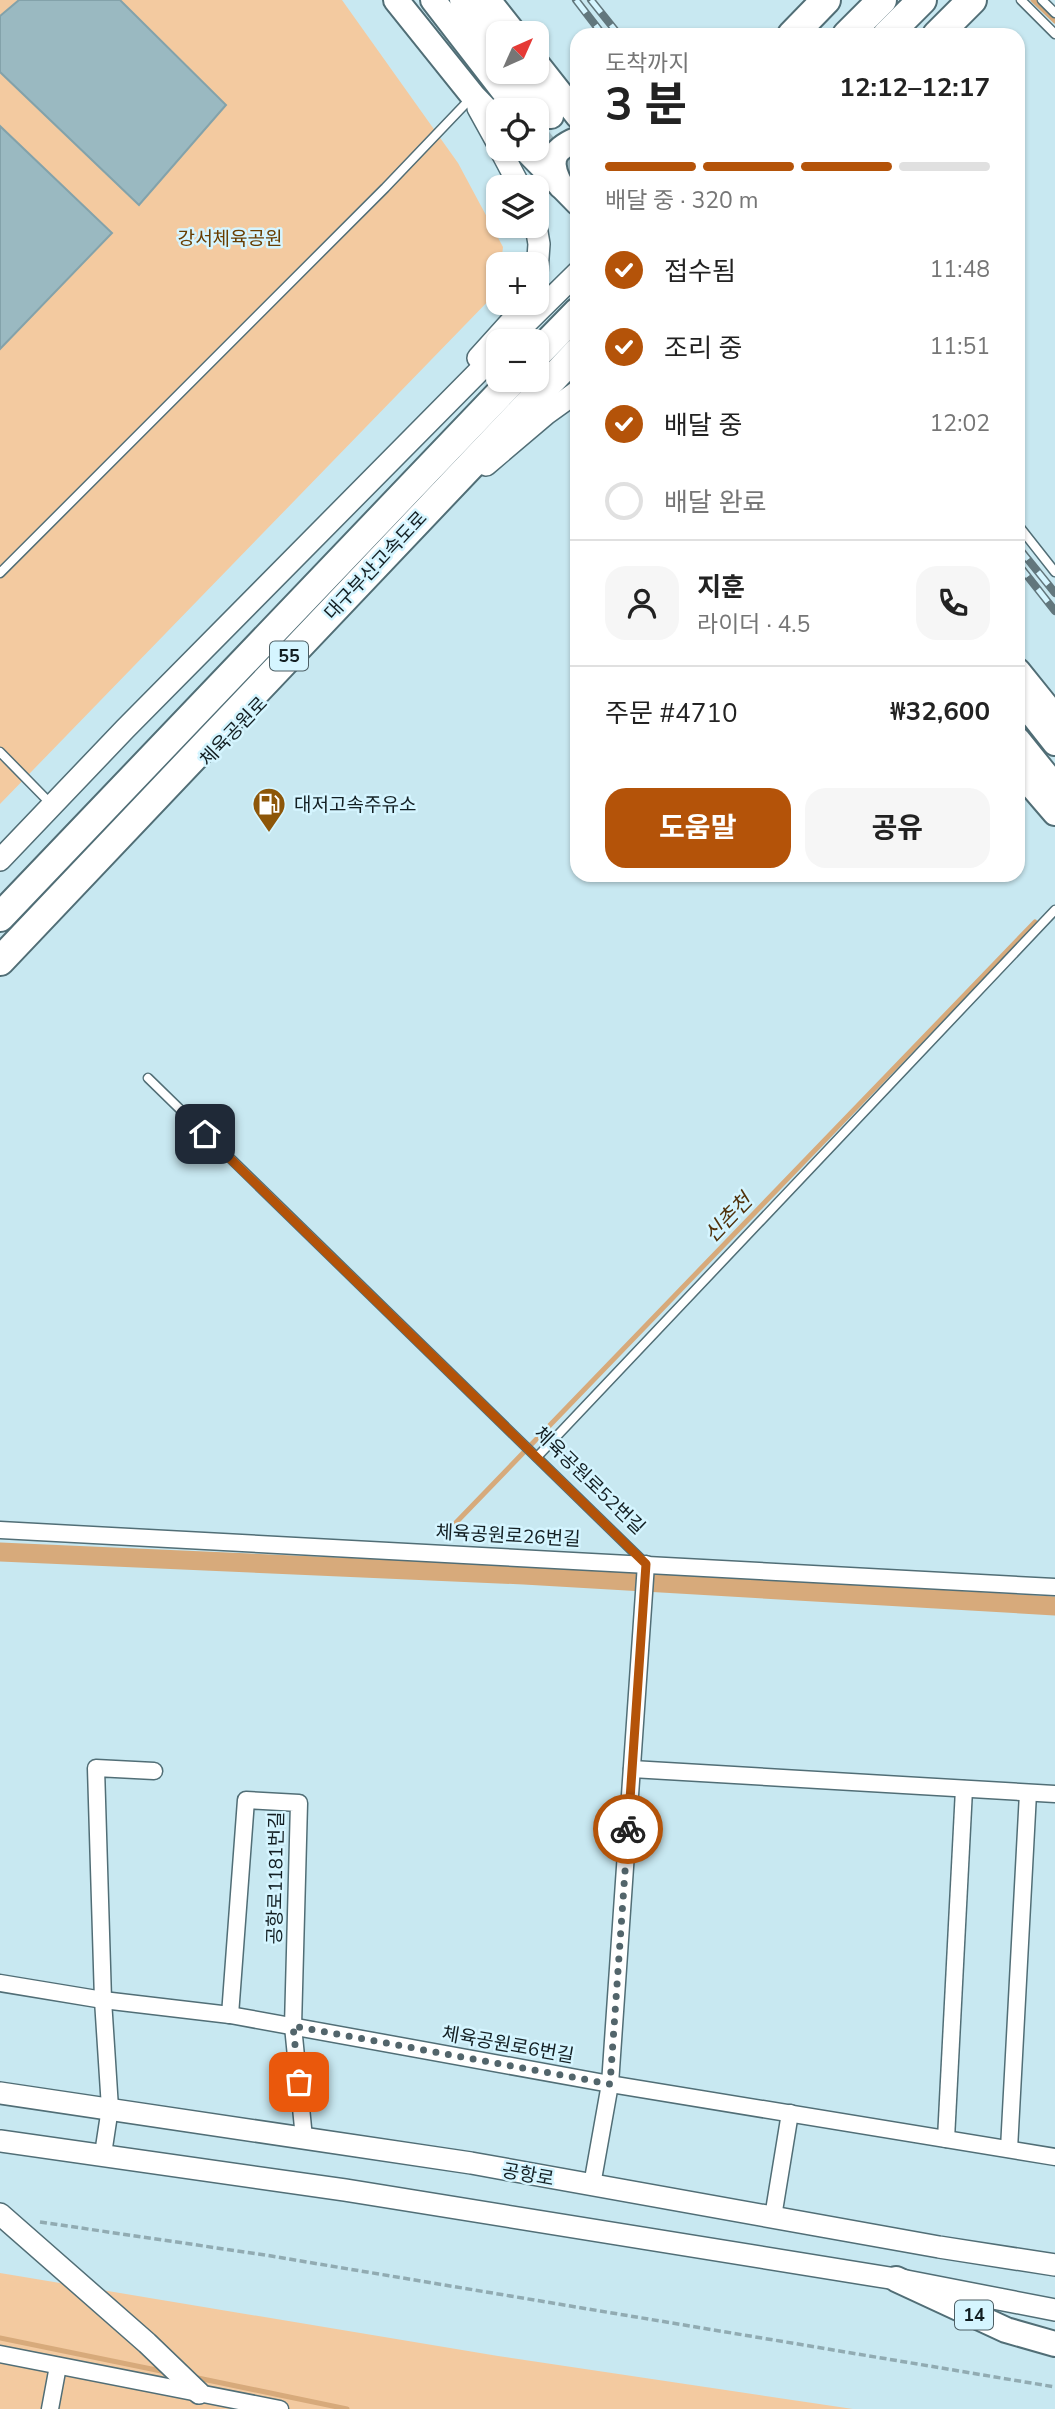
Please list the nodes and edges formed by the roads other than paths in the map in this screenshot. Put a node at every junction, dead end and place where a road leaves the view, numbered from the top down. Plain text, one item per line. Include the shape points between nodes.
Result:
1 (396, 0) edge
2 (433, 0) edge
3 (462, 0) edge
4 (488, 0) edge
5 (826, 0) edge
6 (837, 0) edge
7 (882, 0) edge
8 (922, 0) edge
9 (929, 0) edge
10 (972, 0) edge
11 (1021, 0) edge
12 (1042, 0) edge
13 (1055, 13) edge
14 (505, 21) edge
15 (799, 28) edge
16 (810, 28) edge
17 (854, 28) edge
18 (894, 28) edge
19 (902, 28) edge
20 (944, 28) edge
21 (486, 31) edge
22 (1055, 34) edge
23 (532, 84) edge
24 (549, 84) edge
25 (472, 96) junction
26 (509, 98) edge
27 (486, 110) edge
28 (564, 110) edge
29 (486, 123) edge
30 (549, 140) edge
31 (570, 143) edge
32 (536, 161) edge
33 (569, 195) edge
34 (570, 280) edge
35 (515, 315) edge
36 (570, 320) edge
37 (521, 329) edge
38 (549, 342) edge
39 (570, 360) edge
40 (486, 364) edge
41 (570, 371) edge
42 (502, 392) edge
43 (570, 397) edge
44 (383, 467) junction
45 (473, 475) junction
46 (1025, 534) edge
47 (1055, 572) edge
48 (0, 573) edge
49 (1025, 680) edge
50 (1025, 706) edge
51 (1055, 717) edge
52 (1055, 743) edge
53 (1025, 749) edge
54 (0, 752) edge
55 (1025, 778) edge
56 (1055, 786) edge
57 (52, 805) junction
58 (1055, 813) edge
59 (0, 860) edge
60 (1055, 910) edge
61 (0, 917) edge
62 (0, 961) edge
63 (0, 975) edge
64 (148, 1078) dead end
65 (537, 1457) junction
66 (0, 1530) edge
67 (646, 1564) junction
68 (1055, 1587) edge
69 (632, 1769) junction
70 (154, 1771) dead end
71 (964, 1789) junction
72 (1028, 1793) junction
73 (1055, 1794) edge
74 (0, 1983) edge
75 (103, 2000) junction
76 (230, 2015) junction
77 (293, 2026) junction
78 (610, 2084) junction
79 (0, 2092) edge
80 (110, 2108) junction
81 (790, 2113) junction
82 (304, 2138) junction
83 (946, 2139) junction
84 (0, 2141) edge
85 (1009, 2149) junction
86 (103, 2154) junction
87 (1055, 2157) edge
88 (592, 2185) junction
89 (1, 2215) edge
90 (773, 2217) junction
91 (1055, 2265) edge
92 (896, 2279) junction
93 (1055, 2310) edge
94 (1055, 2344) edge
95 (0, 2354) edge
96 (58, 2366) junction
97 (199, 2401) edge
98 (50, 2409) edge
99 (281, 2409) edge

1 - 25 main road
2 - 26 main road
3 - 21 main road
4 - 14 main road
5 - 15 highway
6 - 16 main road
7 - 17 highway
8 - 18 highway
9 - 19 main road
10 - 20 highway
11 - 22 lane
12 - 13 lane
23 - 28 main road
24 - 28 main road
25 - 27 main road
25 - 29 main road
25 - 48 lane
28 - 30 main road via 563,125
31 - 33 main road via 552,161
32 - 33 main road
34 - 37 main road
35 - 44 main road via 411,428
36 - 38 highway
39 - 62 highway, 대구부산고속도로 / 55
40 - 44 main road
41 - 45 main road, 체육공원로
42 - 61 highway, 대구부산고속도로 / 55
43 - 45 main road
44 - 57 main road
45 - 63 main road, 체육공원로
46 - 47 lane
49 - 51 main road
50 - 52 main road
53 - 56 main road
54 - 57 lane
55 - 58 main road
57 - 59 main road
60 - 65 lane
64 - 65 lane, 체육공원로52번길
65 - 67 lane, 체육공원로52번길
66 - 67 street, 체육공원로26번길
67 - 68 street, 체육공원로26번길
67 - 69 street, 체육공원로52번길
69 - 71 street
69 - 78 street, 체육공원로52번길
70 - 75 street via 96,1768
71 - 72 street
71 - 83 street
72 - 73 street
72 - 85 street
74 - 75 street, 체육공원로6번길
75 - 76 street, 체육공원로6번길
75 - 80 street
76 - 77 street, 체육공원로6번길
76 - 77 street, 공항로1181번길 via 246,1800 299,1803
77 - 78 street, 체육공원로6번길
77 - 82 street, 공항로1181번길
78 - 81 street, 체육공원로6번길
78 - 88 street, 체육공원로52번길
79 - 80 main road, 공항로
80 - 82 main road, 공항로
80 - 86 street
81 - 83 street, 체육공원로6번길
81 - 90 street
82 - 88 main road, 공항로
83 - 85 street, 체육공원로6번길
84 - 86 main road
85 - 87 street, 체육공원로6번길
86 - 92 main road
88 - 90 main road, 공항로
89 - 97 main road via 167,2362
90 - 91 main road, 공항로
92 - 93 main road
92 - 94 main road, 14 via 1006,2330
95 - 96 street
96 - 97 street
96 - 98 street
97 - 99 street

